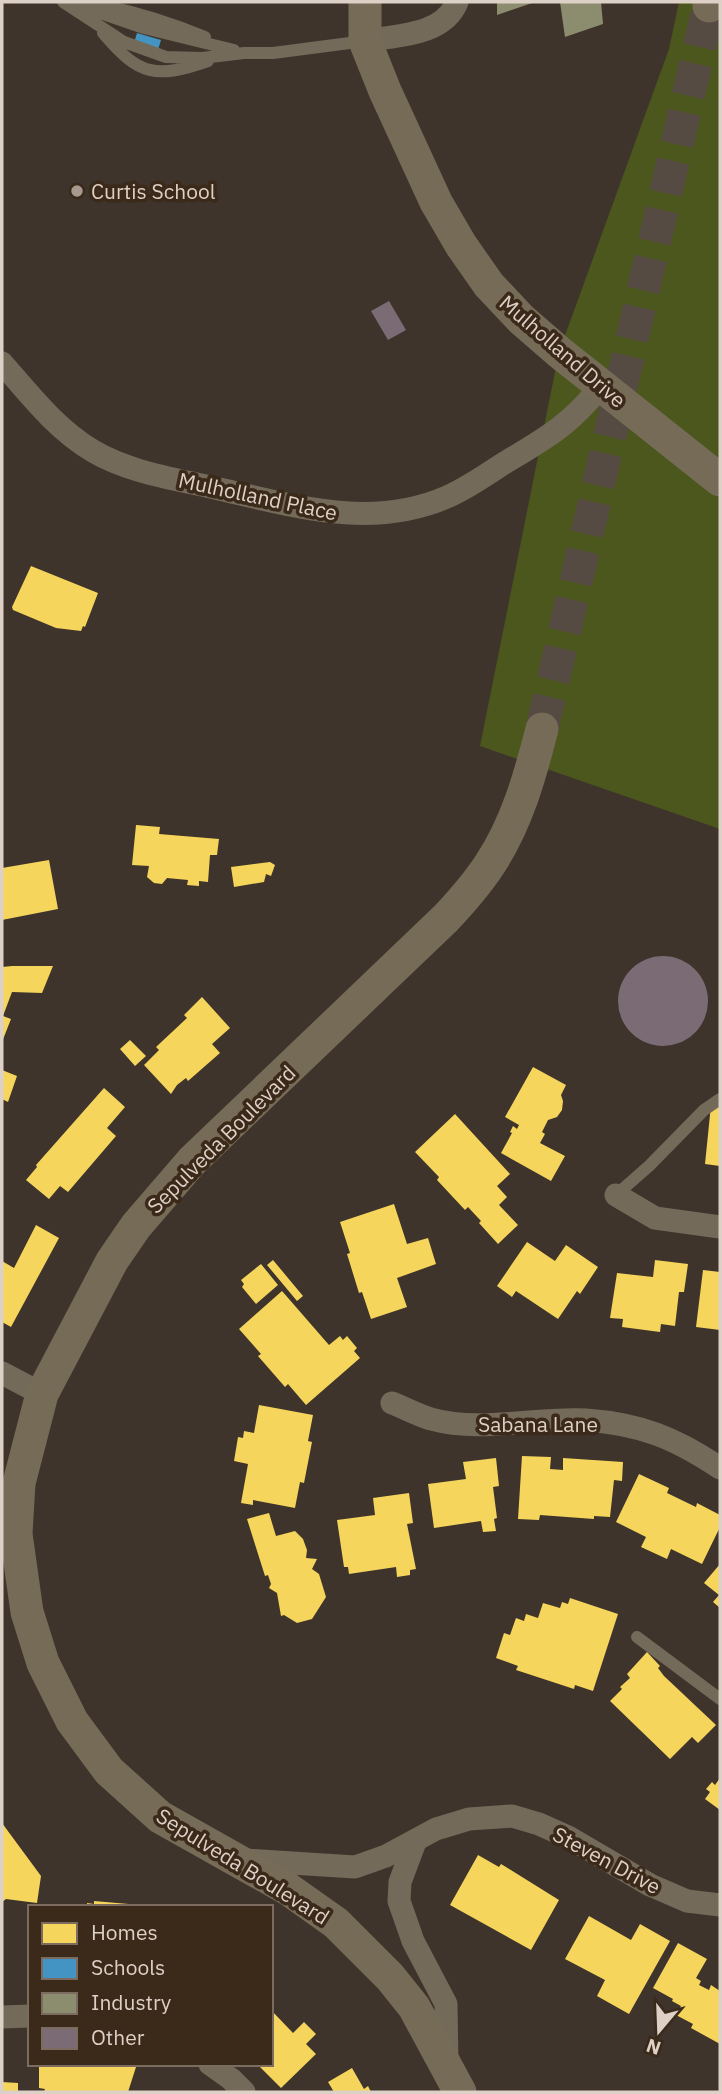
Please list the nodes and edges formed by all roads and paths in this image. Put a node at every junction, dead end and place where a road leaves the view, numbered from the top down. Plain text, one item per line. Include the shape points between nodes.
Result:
1 (63, 2) edge
2 (69, 2) edge
3 (85, 2) edge
4 (365, 2) edge
5 (457, 2) edge
6 (365, 41) junction
7 (244, 53) junction
8 (2, 363) edge
9 (600, 387) junction
10 (720, 480) edge
11 (542, 729) tunnel mouth
12 (720, 1099) edge
13 (616, 1195) joint
14 (720, 1227) edge
15 (2, 1373) edge
16 (42, 1394) junction
17 (392, 1403) dead end
18 (720, 1468) edge
19 (637, 1637) dead end
20 (720, 1699) edge
21 (415, 1842) junction
22 (237, 1860) junction
23 (720, 1905) edge
24 (28, 2016) edge
25 (2, 2017) edge
26 (213, 2066) edge
27 (453, 2079) edge
28 (244, 2092) edge

1 - 7 lane via 124,42 166,57
2 - 7 lane via 144,28
3 - 7 lane via 166,22
4 - 6 main road, Mulholland Drive
5 - 6 street via 446,19 433,27
6 - 7 lane
6 - 9 main road, Mulholland Drive via 416,161 461,246 521,319
8 - 9 street, Mulholland Place via 67,433 123,465 342,514 374,515 447,497 559,429
9 - 10 main road, Mulholland Drive
11 - 16 main road, Sepulveda Boulevard via 506,835 471,890 164,1192 112,1261
12 - 13 lane
13 - 14 street via 655,1218
15 - 16 street
16 - 22 main road, Sepulveda Boulevard via 19,1483 16,1534 27,1612 43,1663 72,1721 110,1771 160,1817
17 - 18 street, Sabana Lane via 432,1419 468,1424 586,1420 646,1430 677,1441
19 - 20 lane
21 - 22 street, Steven Drive via 355,1867
21 - 23 street, Steven Drive via 436,1829 469,1819 512,1816 568,1837 687,1901
21 - 27 street via 400,1882 399,1902 413,1941 446,2004
22 - 27 main road, Sepulveda Boulevard via 336,1923 367,1953 414,2007
24 - 25 street
26 - 28 street

